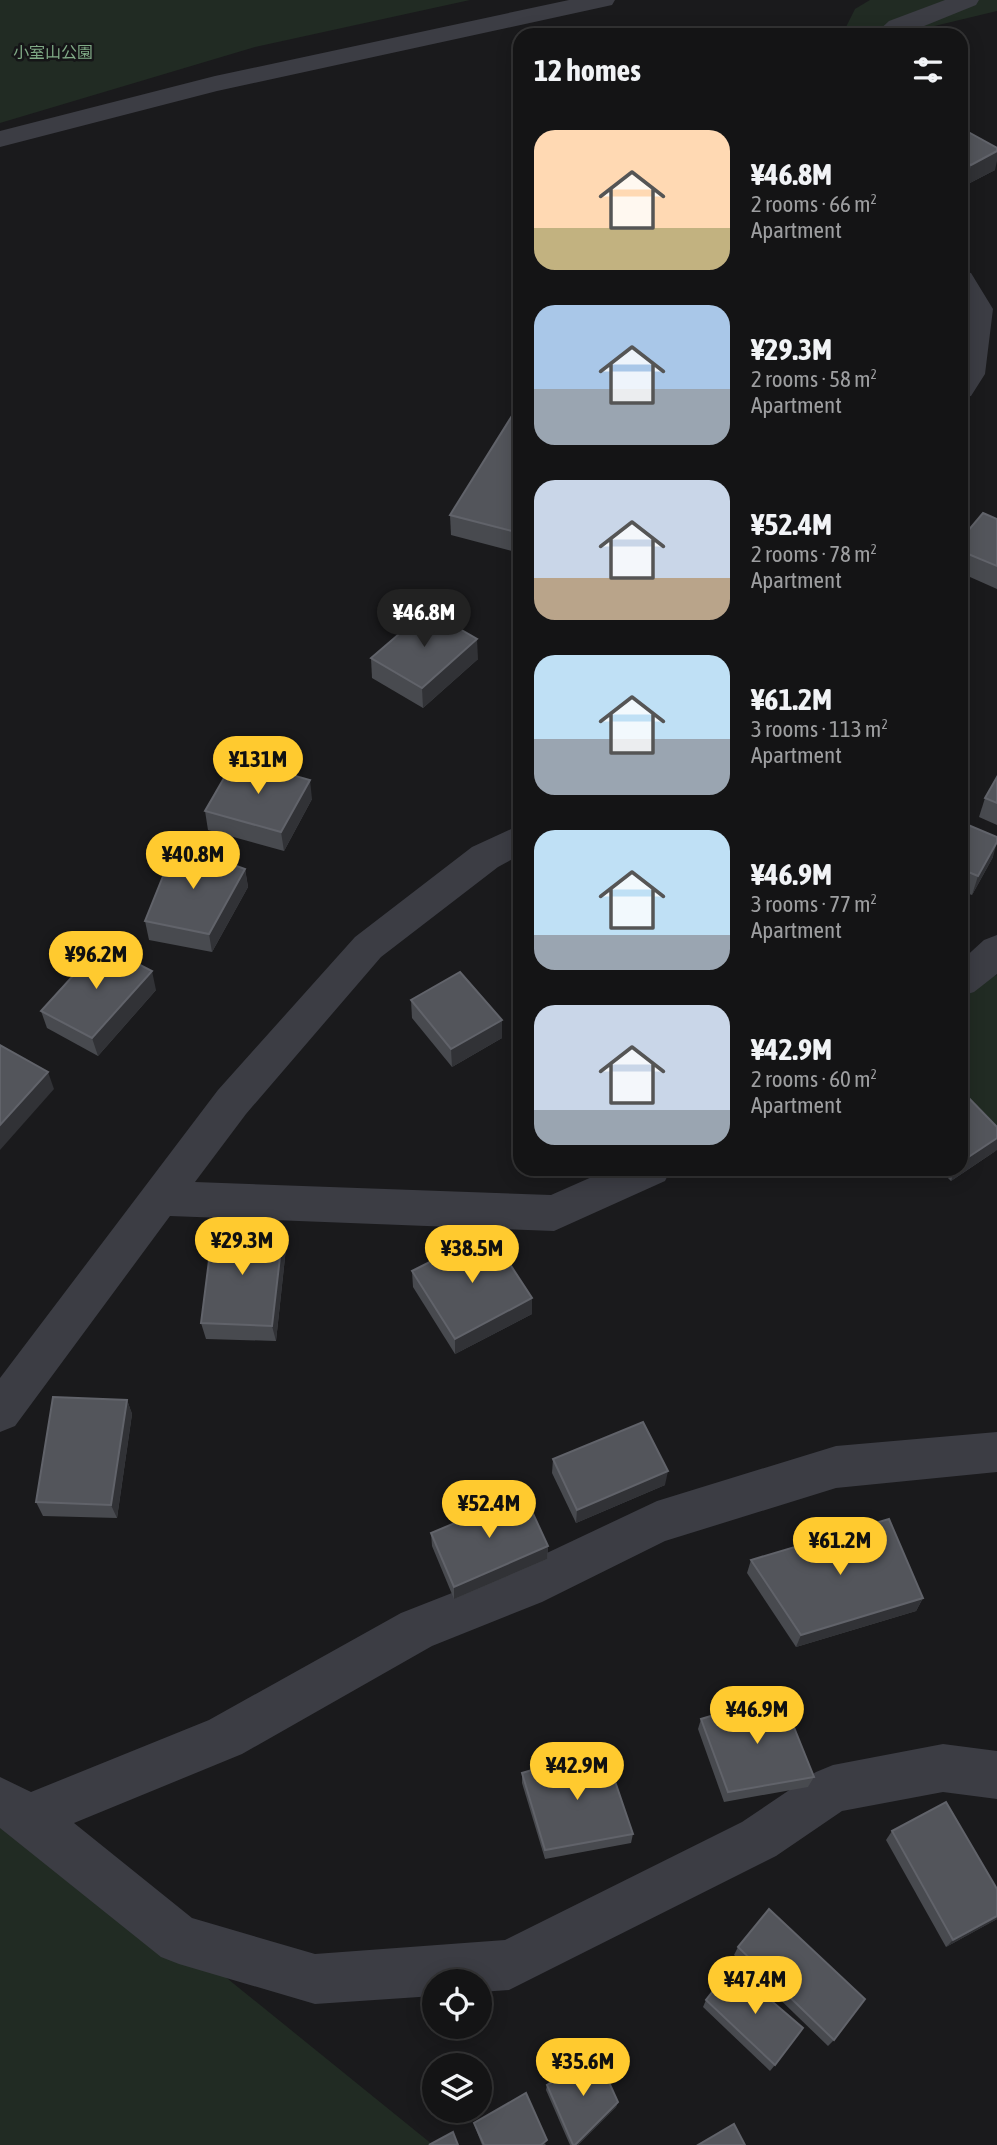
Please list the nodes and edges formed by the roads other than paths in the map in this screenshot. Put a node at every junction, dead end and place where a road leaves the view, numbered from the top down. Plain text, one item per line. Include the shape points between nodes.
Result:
1 (603, 0) edge
2 (967, 0) edge
3 (895, 28) edge
4 (0, 139) edge
5 (968, 291) edge
6 (968, 360) edge
7 (968, 379) edge
8 (997, 387) edge
9 (513, 842) edge
10 (636, 1176) edge
11 (160, 1198) junction
12 (0, 1412) edge
13 (997, 1452) edge
14 (997, 1774) edge
15 (14, 1809) edge

1 - 4 street via 215,84
2 - 3 street
5 - 6 street via 979,309
7 - 8 street
9 - 11 street via 485,857 368,947 232,1102
10 - 11 street via 554,1213
11 - 12 street
13 - 15 street via 836,1467 657,1522 526,1586 417,1629 225,1737
14 - 15 street via 943,1768 833,1789 759,1839 509,1965 315,1979 179,1939

